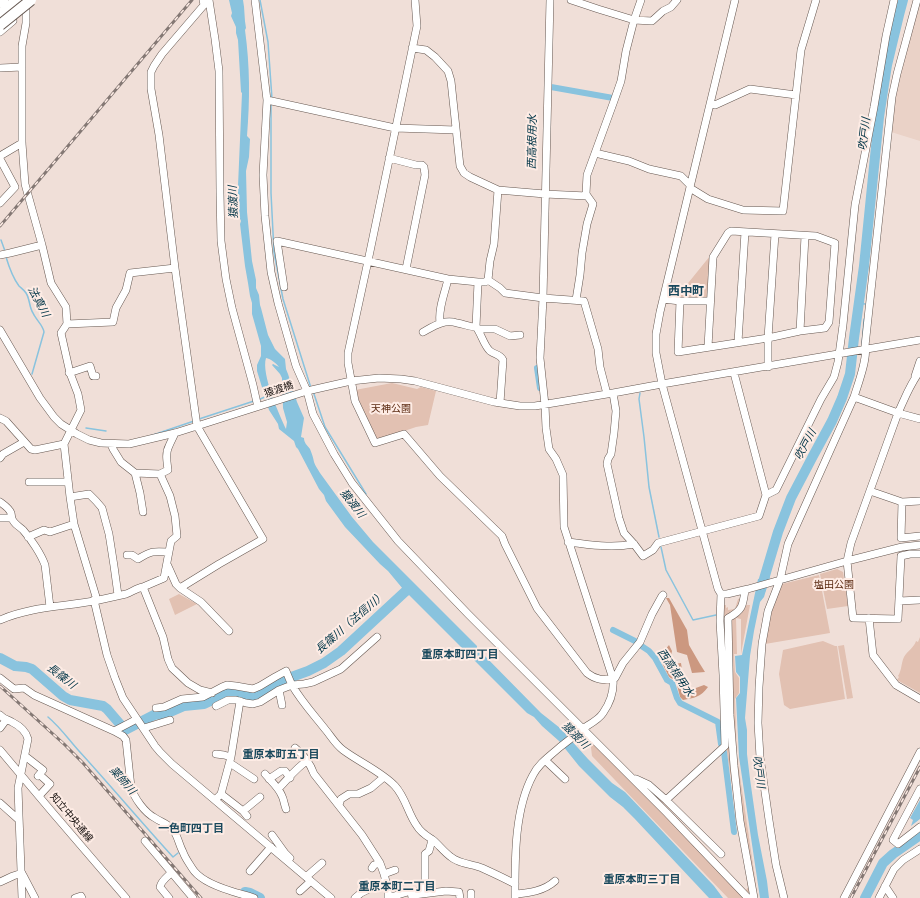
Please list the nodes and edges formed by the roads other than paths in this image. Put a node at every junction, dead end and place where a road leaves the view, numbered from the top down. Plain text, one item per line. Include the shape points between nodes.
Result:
1 (5, 0) edge
2 (17, 0) edge
3 (22, 0) edge
4 (31, 0) edge
5 (38, 0) edge
6 (255, 0) edge
7 (415, 0) edge
8 (550, 0) edge
9 (571, 0) edge
10 (641, 0) edge
11 (677, 0) edge
12 (735, 0) edge
13 (816, 0) edge
14 (894, 0) edge
15 (917, 0) edge
16 (580, 1) edge
17 (206, 2) edge
18 (0, 4) edge
19 (26, 10) junction
20 (0, 14) edge
21 (634, 20) junction
22 (0, 25) edge
23 (0, 32) edge
24 (412, 48) junction
25 (0, 68) edge
26 (22, 68) junction
27 (796, 95) junction
28 (267, 100) junction
29 (710, 104) junction
30 (395, 128) junction
31 (456, 130) junction
32 (22, 143) junction
33 (595, 153) junction
34 (0, 158) edge
35 (389, 158) junction
36 (690, 187) junction
37 (498, 190) junction
38 (545, 194) junction
39 (587, 196) junction
40 (0, 203) edge
41 (745, 232) junction
42 (775, 234) junction
43 (805, 236) junction
44 (42, 246) junction
45 (1, 255) edge
46 (368, 261) junction
47 (175, 268) junction
48 (406, 269) junction
49 (448, 279) junction
50 (488, 280) junction
51 (478, 282) junction
52 (284, 287) dead end
53 (543, 298) junction
54 (576, 300) junction
55 (663, 300) junction
56 (680, 300) junction
57 (710, 301) junction
58 (440, 323) junction
59 (67, 324) junction
60 (477, 328) junction
61 (0, 330) edge
62 (800, 331) junction
63 (423, 332) dead end
64 (520, 335) dead end
65 (768, 338) junction
66 (920, 340) edge
67 (738, 342) junction
68 (708, 347) junction
69 (866, 350) junction
70 (839, 354) junction
71 (920, 361) edge
72 (768, 367) junction
73 (920, 371) edge
74 (734, 372) junction
75 (69, 373) junction
76 (96, 376) dead end
77 (915, 378) junction
78 (351, 381) junction
79 (662, 384) junction
80 (307, 391) junction
81 (610, 394) junction
82 (854, 397) junction
83 (257, 402) junction
84 (500, 403) junction
85 (545, 405) junction
86 (898, 413) junction
87 (0, 418) edge
88 (920, 419) edge
89 (197, 422) junction
90 (71, 430) junction
91 (175, 433) junction
92 (24, 442) junction
93 (64, 444) junction
94 (111, 444) junction
95 (0, 458) edge
96 (135, 473) junction
97 (160, 474) junction
98 (29, 482) dead end
99 (68, 482) junction
100 (870, 491) junction
101 (766, 495) junction
102 (70, 497) junction
103 (920, 501) edge
104 (0, 502) edge
105 (902, 502) junction
106 (143, 512) dead end
107 (0, 518) edge
108 (11, 518) junction
109 (74, 524) junction
110 (702, 531) junction
111 (920, 536) edge
112 (28, 537) junction
113 (568, 542) junction
114 (634, 544) junction
115 (920, 545) edge
116 (168, 552) junction
117 (920, 554) edge
118 (127, 555) dead end
119 (847, 561) junction
120 (167, 564) junction
121 (778, 581) junction
122 (143, 587) junction
123 (180, 588) junction
124 (747, 589) junction
125 (721, 594) junction
126 (118, 595) junction
127 (663, 595) dead end
128 (96, 600) junction
129 (899, 600) junction
130 (920, 600) edge
131 (50, 607) junction
132 (869, 618) junction
133 (0, 620) edge
134 (229, 631) dead end
135 (377, 637) dead end
136 (0, 678) edge
137 (613, 678) junction
138 (304, 684) junction
139 (292, 685) junction
140 (279, 690) junction
141 (296, 692) junction
142 (212, 693) junction
143 (920, 699) edge
144 (240, 701) junction
145 (282, 705) dead end
146 (216, 706) dead end
147 (156, 708) dead end
148 (0, 715) edge
149 (6, 720) junction
150 (170, 720) dead end
151 (140, 723) junction
152 (0, 728) edge
153 (119, 728) junction
154 (580, 731) junction
155 (295, 748) dead end
156 (920, 752) edge
157 (1, 753) edge
158 (216, 754) dead end
159 (25, 756) junction
160 (230, 760) junction
161 (308, 760) junction
162 (545, 760) junction
163 (21, 774) junction
164 (384, 777) junction
165 (631, 777) junction
166 (290, 778) junction
167 (254, 779) dead end
168 (565, 779) dead end
169 (278, 789) junction
170 (920, 789) edge
171 (221, 794) junction
172 (39, 796) junction
173 (260, 797) dead end
174 (214, 799) junction
175 (666, 800) junction
176 (0, 803) edge
177 (339, 805) junction
178 (286, 809) dead end
179 (8, 810) junction
180 (1, 814) dead end
181 (19, 820) junction
182 (920, 827) edge
183 (272, 835) dead end
184 (432, 840) junction
185 (145, 842) dead end
186 (271, 847) junction
187 (920, 849) edge
188 (721, 854) dead end
189 (322, 862) dead end
190 (380, 863) junction
191 (294, 867) junction
192 (372, 868) dead end
193 (395, 870) dead end
194 (250, 871) dead end
195 (22, 873) junction
196 (171, 873) junction
197 (385, 877) junction
198 (308, 879) junction
199 (556, 881) dead end
200 (0, 882) edge
201 (515, 884) junction
202 (885, 886) junction
203 (300, 891) dead end
204 (413, 896) edge
205 (515, 896) edge
206 (388, 897) edge
207 (22, 898) edge
208 (35, 898) edge
209 (75, 898) edge
210 (82, 898) edge
211 (126, 898) edge
212 (169, 898) edge
213 (193, 898) edge
214 (254, 898) edge
215 (331, 898) edge
216 (355, 898) edge
217 (460, 898) edge
218 (748, 898) edge
219 (754, 898) edge
220 (784, 898) edge
221 (844, 898) edge
222 (879, 898) edge
223 (893, 898) edge

1 - 18 street
2 - 20 highway
3 - 19 street
4 - 22 highway, bridge
5 - 19 street
6 - 28 street
7 - 24 street via 417,26
8 - 38 street
9 - 16 street
10 - 21 street
11 - 21 street via 652,21
12 - 29 street
13 - 27 street via 801,50
14 - 70 street via 855,205
15 - 69 street via 892,97
16 - 21 street
17 - 47 street via 162,54 151,72 151,89
17 - 83 street via 216,39 219,71 221,241 232,308
19 - 23 street
19 - 26 street
21 - 33 street via 621,80
24 - 30 street
24 - 31 street via 426,50 448,71
25 - 26 street
26 - 32 street
27 - 29 street via 750,89 715,105
27 - 36 street via 782,211 742,210 708,199
28 - 30 street
28 - 80 street via 264,209 272,272 296,366
29 - 36 street
30 - 31 street
30 - 35 street
31 - 37 street via 460,166 464,173
32 - 34 street
32 - 44 street via 25,184
33 - 36 street via 681,176
33 - 39 street via 587,175
34 - 40 street via 15,187
35 - 46 street
35 - 48 street via 424,167 425,175
36 - 55 street
37 - 38 street
37 - 50 street
38 - 39 street
38 - 53 street
39 - 54 street via 593,204 587,224
41 - 42 street
41 - 57 street via 731,231 713,257
41 - 67 street
42 - 43 street
42 - 65 street
43 - 62 street
43 - 62 street via 816,236 835,243 829,322 825,328
44 - 45 street
44 - 59 street via 51,283 66,308
46 - 48 street
46 - 52 street via 276,241
46 - 78 street via 348,353
47 - 59 street via 130,273 113,322
47 - 89 street
48 - 49 street
49 - 51 street
49 - 58 street via 440,309
50 - 51 street
50 - 53 street via 505,293
51 - 60 street
53 - 54 street
53 - 85 street via 540,358
54 - 81 street via 584,300 598,348 600,367
55 - 56 street
55 - 79 street via 656,334 656,353
56 - 57 street
56 - 68 street via 678,352
57 - 68 street
58 - 60 street via 455,322
58 - 63 street
59 - 75 street via 61,333
60 - 64 street via 495,329 510,336
60 - 84 street via 490,351 503,360
61 - 90 street, 猿渡橋 via 40,398 54,417
62 - 65 street
65 - 67 street
65 - 72 street
66 - 69 street, 猿渡橋
67 - 68 street
69 - 70 street, 猿渡橋
69 - 82 street
70 - 72 street, 猿渡橋
70 - 101 street via 834,377 776,490
71 - 77 street
72 - 74 street, 猿渡橋
73 - 77 street
74 - 79 street, 猿渡橋
74 - 101 street
75 - 76 street via 90,366 93,376
75 - 90 street via 78,394 81,410
77 - 86 street
78 - 80 street, 猿渡橋
78 - 84 street, 猿渡橋 via 401,379
78 - 137 street via 355,401 374,443 404,434 440,476 502,536 537,608 587,673 601,680
79 - 81 street, 猿渡橋
79 - 110 street
80 - 83 street, 猿渡橋
80 - 154 street via 313,414 334,454 352,483 398,541
81 - 85 street, 猿渡橋
81 - 114 street via 616,411 611,454 607,464 624,533
82 - 86 street
82 - 121 street via 788,544
83 - 89 street, 猿渡橋
84 - 85 street, 猿渡橋 via 520,406
85 - 113 street via 549,449 563,475 564,528
86 - 88 street
86 - 100 street
87 - 92 street
89 - 91 street, 猿渡橋
89 - 123 street via 263,539
90 - 93 street
90 - 94 street, 猿渡橋 via 89,440
91 - 94 street, 猿渡橋 via 129,444
91 - 97 street via 166,457 168,470
92 - 93 street via 35,450
92 - 95 street
93 - 99 street
94 - 96 street via 121,462
96 - 97 street
96 - 106 street
97 - 116 street via 170,496 175,516 177,536 171,541
98 - 99 street
99 - 102 street
100 - 105 street
100 - 119 street
101 - 110 street via 759,516
102 - 109 street
102 - 126 street via 89,494 102,508 109,534
103 - 105 street
104 - 108 street via 11,513
105 - 111 street via 901,538
107 - 108 street
108 - 112 street
109 - 112 street via 50,532 44,530
109 - 128 street
110 - 114 street via 658,543 653,550 643,556
110 - 125 street
112 - 131 street via 43,559
113 - 114 street via 617,546
113 - 137 street
115 - 119 street
116 - 118 street via 149,552 138,559
116 - 120 street
117 - 129 street via 901,556
119 - 121 street
119 - 132 street via 854,618
120 - 122 street via 164,578
120 - 123 street
121 - 124 street
121 - 220 street via 768,611 762,644 758,723 760,757 776,866
122 - 126 street
122 - 142 street via 172,668 188,683
123 - 134 street via 201,602
124 - 125 street
124 - 219 street via 740,610 728,618 730,715 738,806
125 - 175 street via 725,746
126 - 128 street
127 - 137 street via 640,642
128 - 131 street
128 - 151 street via 107,655 115,678 123,698
129 - 130 street
129 - 132 street via 898,619
131 - 133 street via 15,614
132 - 143 street via 873,655 896,685
135 - 138 street via 341,669
136 - 153 street via 14,689 24,688 34,695
137 - 154 street via 614,687 603,714
138 - 139 street
138 - 141 street
139 - 140 street
139 - 141 street
139 - 142 street via 286,671 253,690 226,686
140 - 144 street via 253,704
140 - 145 street
141 - 164 street via 333,741
142 - 147 street via 203,698 182,699
144 - 146 street via 228,700
144 - 160 street
148 - 149 street
149 - 152 street
149 - 159 street via 27,734
150 - 151 street
151 - 153 street
151 - 174 street via 160,752
153 - 214 street via 126,740 131,787 144,809 153,818 173,829 198,876 231,892
154 - 162 street
154 - 165 street
155 - 161 street
156 - 221 street
157 - 163 street, 知立中央通線
158 - 160 street
159 - 163 street
159 - 172 street via 43,770 39,775 50,784
160 - 167 street
160 - 171 street
161 - 166 street via 295,770
161 - 177 street via 314,774
162 - 168 street
162 - 201 street via 533,774 523,801 516,844
163 - 172 street, 知立中央通線
163 - 181 street via 18,788
164 - 177 street via 371,788 358,794 349,794 341,799
164 - 184 street via 401,793 417,827
165 - 175 street via 649,785
165 - 218 street
166 - 169 street
166 - 169 street via 281,770 267,777
169 - 178 street
170 - 182 street via 894,840 898,844
171 - 173 street via 245,814
171 - 174 street
172 - 211 street, 知立中央通線
174 - 186 street
175 - 188 street
176 - 179 street
177 - 190 street
179 - 180 street
179 - 181 street
181 - 195 street
183 - 191 street via 294,862
184 - 201 street via 457,861 480,867
184 - 204 street via 429,851 425,854 425,881
185 - 196 street
186 - 191 street
186 - 194 street
187 - 202 street via 894,869
189 - 198 street
190 - 192 street
190 - 197 street
191 - 198 street
193 - 197 street
195 - 200 street
195 - 207 street
195 - 208 street
196 - 212 street via 160,885
196 - 213 street
197 - 206 street
197 - 216 street
198 - 203 street
198 - 215 street
199 - 205 street via 543,889
201 - 205 street
202 - 222 street
202 - 223 street
204 - 206 street via 411,891
204 - 217 street via 446,891 459,892
209 - 210 street

